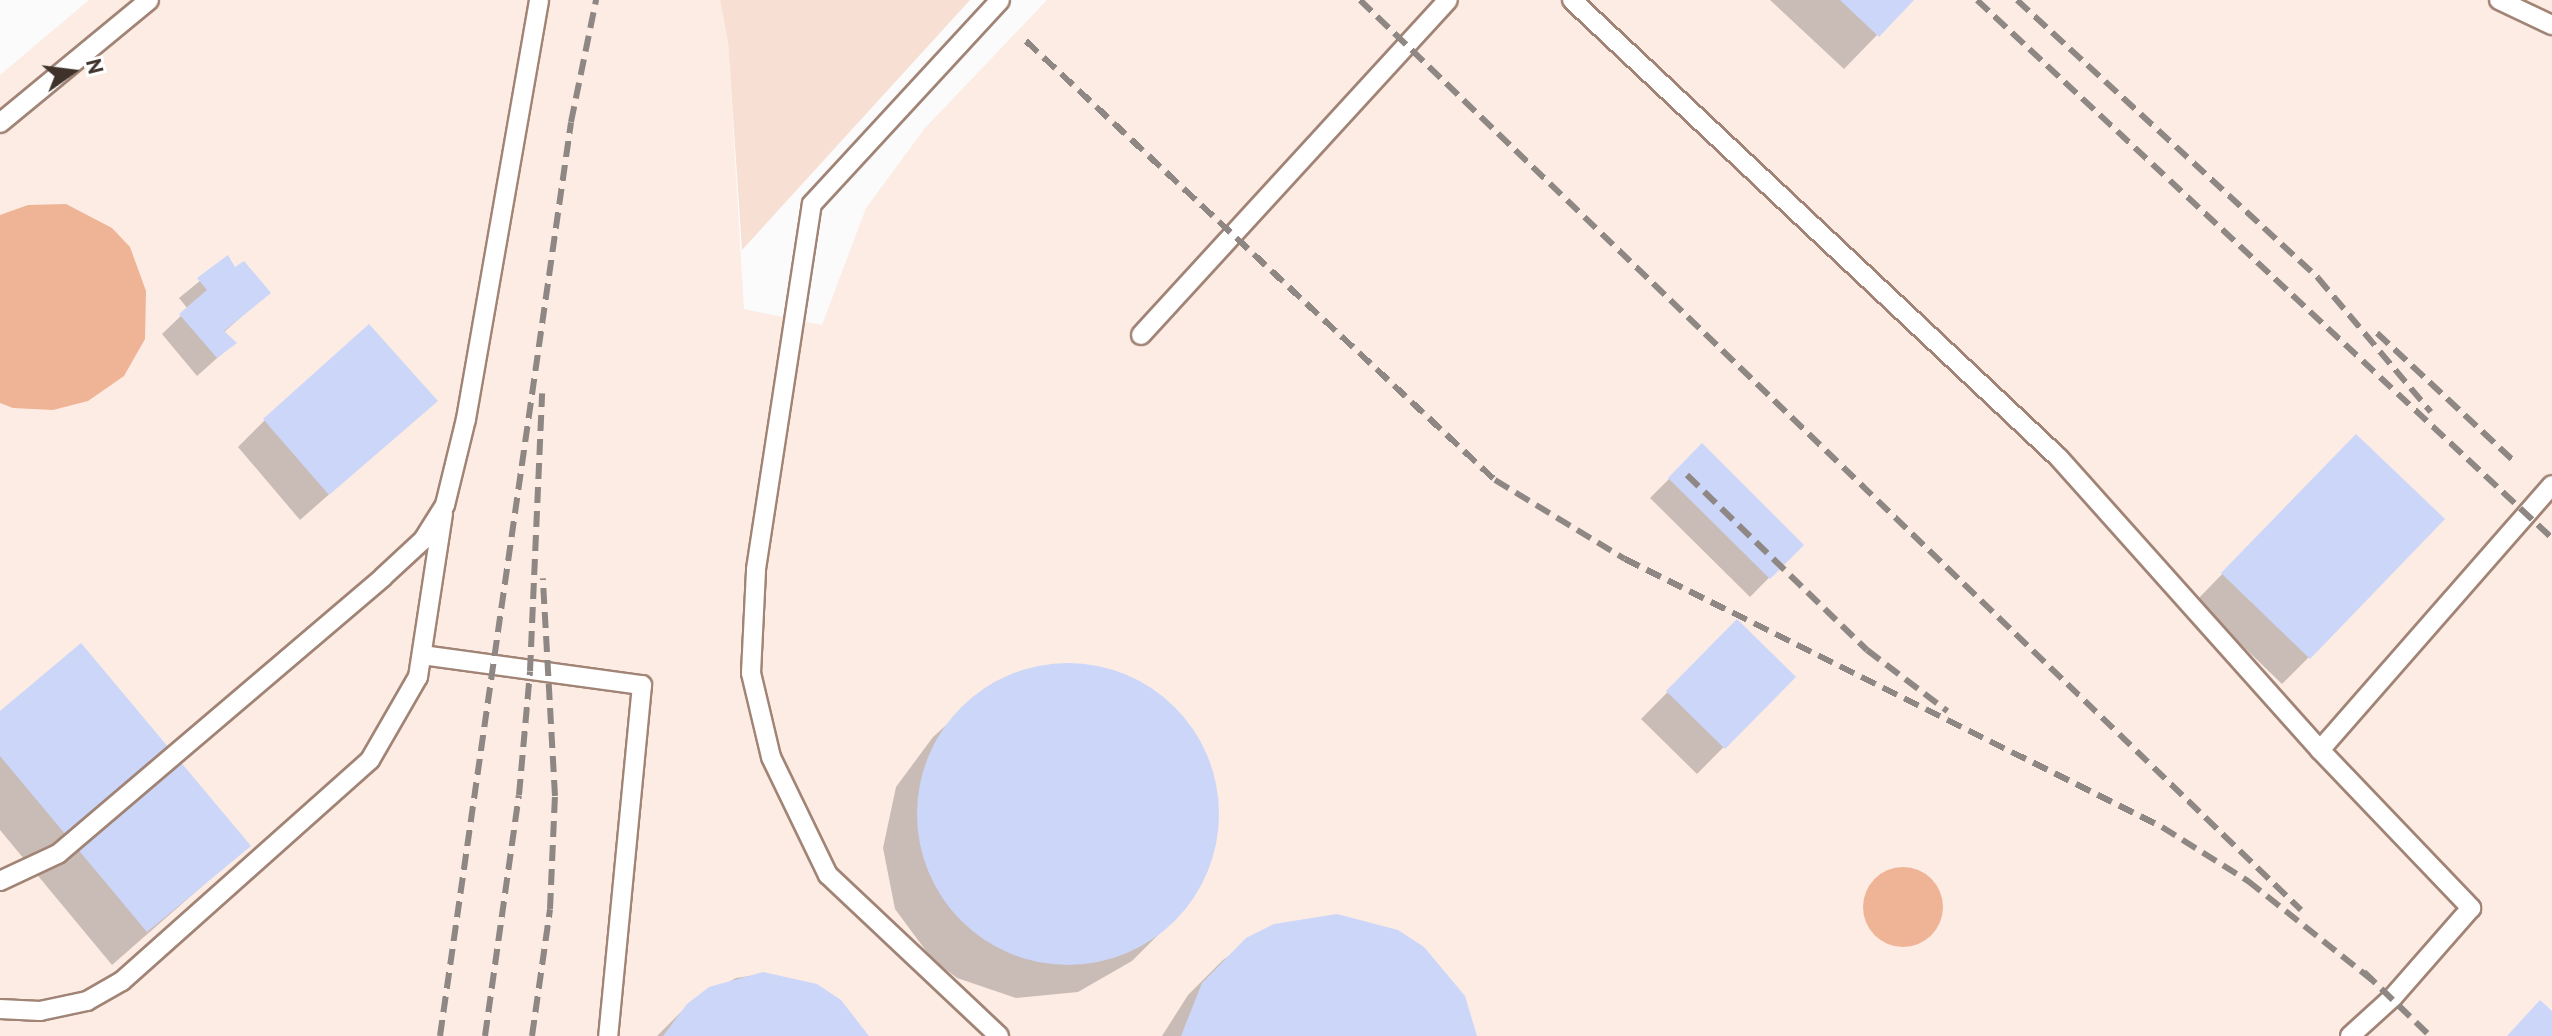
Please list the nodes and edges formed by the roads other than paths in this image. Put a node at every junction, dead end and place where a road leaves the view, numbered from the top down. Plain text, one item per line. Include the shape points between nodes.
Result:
1 (149, 0) edge
2 (539, 0) edge
3 (1000, 0) edge
4 (1448, 0) edge
5 (1572, 0) edge
6 (2499, 0) edge
7 (2552, 25) edge
8 (0, 123) edge
9 (1141, 335) dead end
10 (2552, 485) edge
11 (445, 505) junction
12 (422, 655) junction
13 (2320, 750) junction
14 (0, 881) edge
15 (0, 1009) edge
16 (608, 1036) edge
17 (999, 1036) edge
18 (2350, 1036) edge

1 - 8 lane
2 - 11 lane via 466,419
3 - 17 lane via 812,204 756,569 751,673 771,757 828,875
4 - 9 lane
5 - 13 lane via 2059,458
6 - 7 lane
10 - 13 lane
11 - 12 lane
11 - 14 lane via 423,540 383,577 58,854
12 - 15 lane via 418,677 370,760 122,981 87,1001 40,1011
12 - 16 lane via 642,685
13 - 18 lane via 2471,908 2393,997

